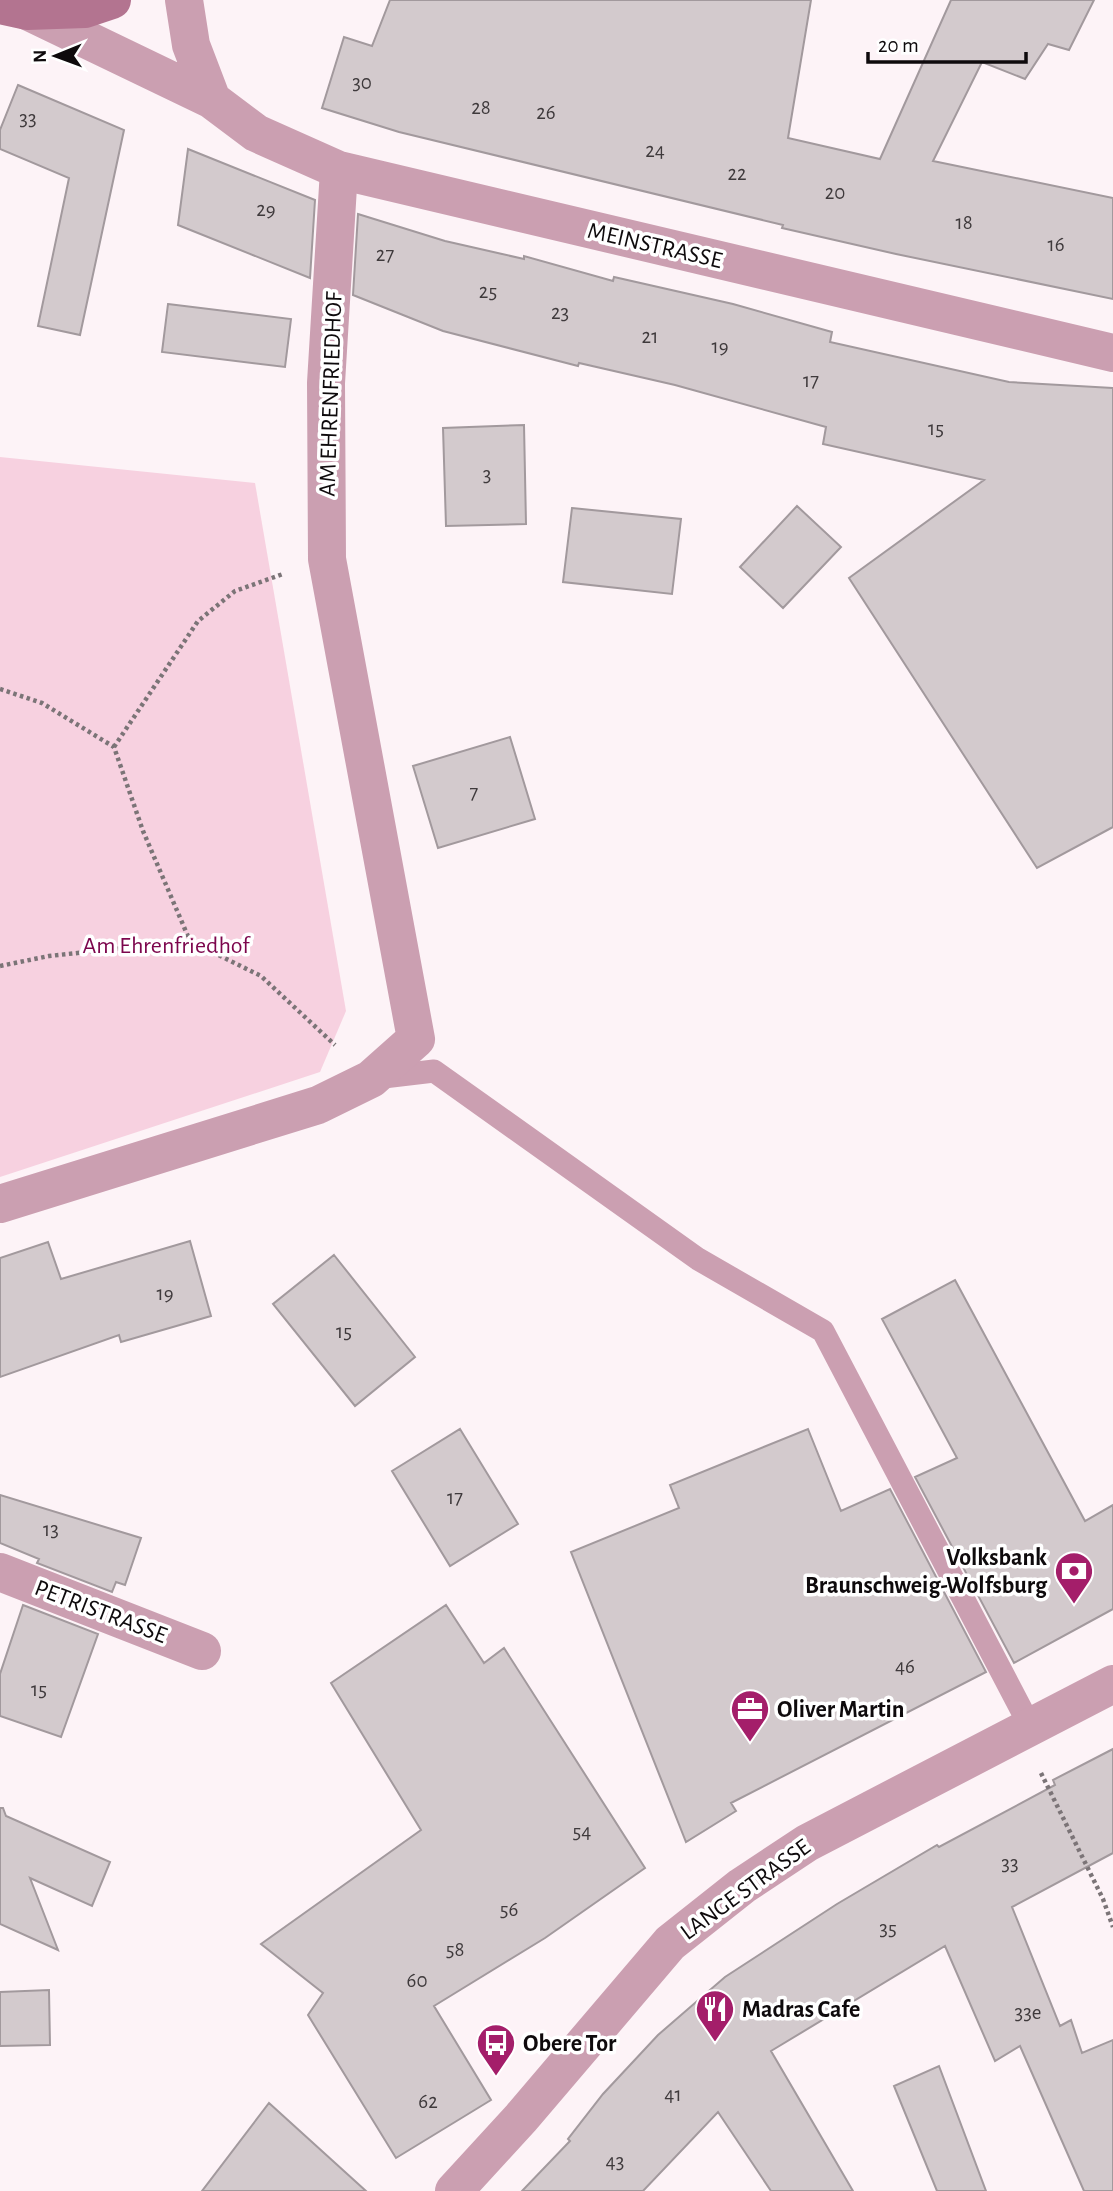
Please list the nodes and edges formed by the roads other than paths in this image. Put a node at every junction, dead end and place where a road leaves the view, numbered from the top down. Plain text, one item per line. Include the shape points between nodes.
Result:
1 (112, 0) edge
2 (184, 0) edge
3 (13, 8) edge
4 (212, 100) junction
5 (340, 170) junction
6 (1113, 353) edge
7 (371, 1079) junction
8 (0, 1204) edge
9 (0, 1572) edge
10 (202, 1651) dead end
11 (1113, 1684) edge
12 (1025, 1729) junction
13 (454, 2191) edge

1 - 3 street, MEINSTRASSE via 85,9
2 - 4 street via 191,45
3 - 4 street, MEINSTRASSE
4 - 5 street, MEINSTRASSE via 256,133
5 - 6 street, MEINSTRASSE
5 - 7 street, AM EHRENFRIEDHOF via 327,383 327,559 416,1039
7 - 8 street, AM EHRENFRIEDHOF via 318,1105
7 - 12 lane via 434,1071 698,1259 823,1331
9 - 10 street, PETRISTRASSE
11 - 12 street, LANGE STRASSE
12 - 13 street, LANGE STRASSE via 807,1843 741,1886 670,1943

